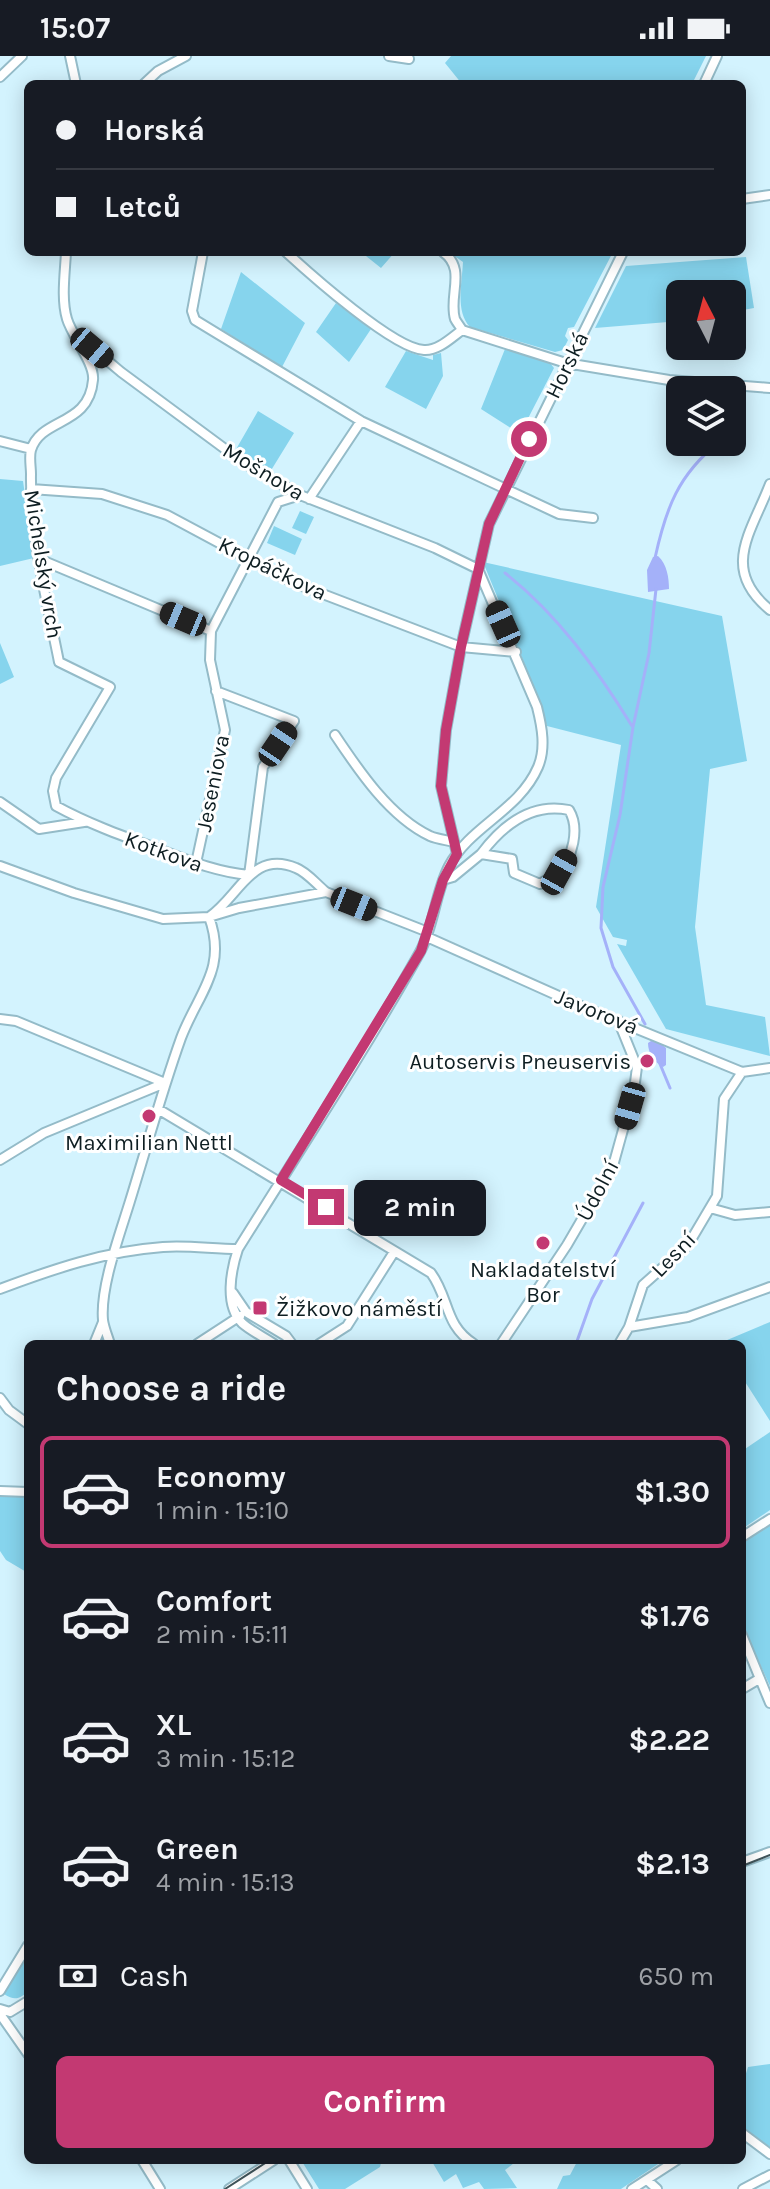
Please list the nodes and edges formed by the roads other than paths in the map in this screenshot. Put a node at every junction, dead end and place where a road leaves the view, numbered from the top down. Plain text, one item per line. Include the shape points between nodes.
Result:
1 (22, 56) edge
2 (70, 56) edge
3 (186, 56) edge
4 (389, 56) edge
5 (717, 56) edge
6 (725, 56) edge
7 (409, 59) dead end
8 (712, 66) junction
9 (0, 77) edge
10 (75, 80) edge
11 (148, 80) edge
12 (706, 80) edge
13 (770, 195) edge
14 (746, 198) edge
15 (66, 256) edge
16 (202, 256) edge
17 (290, 256) edge
18 (448, 256) edge
19 (621, 256) edge
20 (462, 330) junction
21 (74, 332) junction
22 (110, 363) junction
23 (566, 363) junction
24 (94, 377) junction
25 (770, 388) edge
26 (361, 421) junction
27 (0, 441) edge
28 (31, 449) junction
29 (770, 484) edge
30 (31, 489) junction
31 (504, 490) junction
32 (304, 497) junction
33 (593, 518) dead end
34 (249, 558) junction
35 (39, 559) junction
36 (478, 569) junction
37 (770, 610) edge
38 (211, 631) junction
39 (461, 647) junction
40 (516, 652) junction
41 (216, 691) junction
42 (335, 735) dead end
43 (0, 802) edge
44 (85, 822) junction
45 (454, 842) junction
46 (457, 854) junction
47 (481, 854) junction
48 (196, 863) junction
49 (0, 866) edge
50 (249, 875) junction
51 (443, 880) junction
52 (326, 892) junction
53 (209, 917) junction
54 (428, 935) junction
55 (0, 1019) edge
56 (618, 1019) junction
57 (770, 1068) edge
58 (742, 1072) junction
59 (165, 1083) junction
60 (158, 1109) junction
61 (0, 1160) edge
62 (281, 1180) junction
63 (710, 1208) junction
64 (770, 1212) edge
65 (238, 1249) junction
66 (394, 1252) junction
67 (115, 1253) junction
68 (770, 1287) edge
69 (0, 1289) edge
70 (242, 1315) junction
71 (103, 1321) junction
72 (629, 1327) junction
73 (96, 1340) edge
74 (109, 1340) edge
75 (203, 1340) edge
76 (268, 1340) edge
77 (289, 1340) edge
78 (325, 1340) edge
79 (468, 1340) edge
80 (504, 1340) edge
81 (621, 1340) edge
82 (0, 1398) edge
83 (24, 1421) edge
84 (0, 1491) edge
85 (24, 1492) edge
86 (770, 1519) edge
87 (746, 1534) edge
88 (746, 1645) edge
89 (759, 1679) junction
90 (746, 1687) edge
91 (770, 1703) edge
92 (770, 1852) edge
93 (746, 1861) edge
94 (24, 1952) edge
95 (0, 1991) edge
96 (24, 2003) edge
97 (0, 2012) edge
98 (24, 2048) edge
99 (746, 2136) edge
100 (770, 2154) edge
101 (144, 2164) edge
102 (268, 2164) edge
103 (291, 2164) edge
104 (671, 2164) edge
105 (770, 2175) edge
106 (647, 2180) junction
107 (160, 2189) edge
108 (229, 2189) edge
109 (307, 2189) edge
110 (632, 2189) edge
111 (657, 2189) edge
112 (743, 2189) edge

1 - 9 street
2 - 10 street
3 - 11 street
4 - 7 street
5 - 8 street
6 - 8 street
8 - 12 street
13 - 14 street
15 - 21 street via 65,306
16 - 26 street via 195,320
17 - 20 street via 333,295 420,351 433,350
18 - 20 street via 456,269 455,318
19 - 23 street, Horská
20 - 23 street
21 - 22 street, Mošnova
21 - 24 street
22 - 24 street
22 - 32 street, Mošnova via 244,463
23 - 25 street via 669,380
23 - 31 street, Horská
24 - 28 street via 90,396 77,414 46,430
26 - 31 street
26 - 32 street, Jeseniova
27 - 28 street
28 - 30 street, Michelský vrch
29 - 37 street via 740,560 755,598
30 - 34 street, Kropáčkova via 102,494 167,515
30 - 35 street, Michelský vrch
31 - 33 street via 559,514
31 - 36 street, Horská
32 - 34 street, Jeseniova via 278,502
32 - 36 street, Mošnova
34 - 38 street, Jeseniova
34 - 39 street, Kropáčkova via 294,583
35 - 38 street
35 - 44 street, Michelský vrch via 59,662 110,687 53,791 56,806
36 - 39 street, Horská
36 - 40 street
38 - 41 street, Jeseniova
39 - 40 street, Kropáčkova
39 - 45 street, Horská via 441,786
40 - 46 street via 542,726 539,765 519,798
41 - 48 street, Jeseniova via 225,730
41 - 50 street via 294,721 263,767
42 - 45 street via 363,777 397,812 430,836
43 - 44 street, Kotkova via 39,829
44 - 48 street, Kotkova
45 - 46 street, Horská
46 - 51 street
47 - 47 street via 493,837 530,811 562,808 574,818 569,853 559,872 540,884 514,873 512,859
47 - 51 street
48 - 50 street, Kotkova
49 - 53 street via 163,919
50 - 52 street, Kotkova via 272,863 297,868
50 - 53 street
51 - 54 street
52 - 53 street
52 - 54 street, Javorová
53 - 59 street via 216,963
54 - 56 street, Javorová
54 - 62 street
55 - 59 street
56 - 58 street, Javorová
56 - 80 street, Údolní via 637,1067 613,1166
57 - 58 street
58 - 63 street, Lesní via 724,1099 717,1196
59 - 60 street
59 - 61 street via 44,1133
60 - 62 street
60 - 67 street
62 - 65 street
62 - 66 street
63 - 64 street via 735,1215
63 - 72 street, Lesní via 688,1245 643,1285
65 - 67 street via 164,1247
65 - 70 street via 232,1291
66 - 78 street via 347,1326
66 - 79 street via 431,1273 442,1288 449,1317
67 - 69 street
67 - 71 street
68 - 72 street via 688,1317
70 - 75 street
70 - 76 street via 243,1324
70 - 77 street
71 - 73 street
71 - 74 street
72 - 81 street, Lesní
82 - 83 street
84 - 85 street
86 - 87 street
88 - 89 street
89 - 90 street
89 - 91 street
92 - 93 street
94 - 95 street
96 - 97 street
97 - 98 street
99 - 100 street
101 - 107 street
102 - 108 street
103 - 109 street
104 - 106 street
105 - 112 street
106 - 110 street
106 - 111 street

